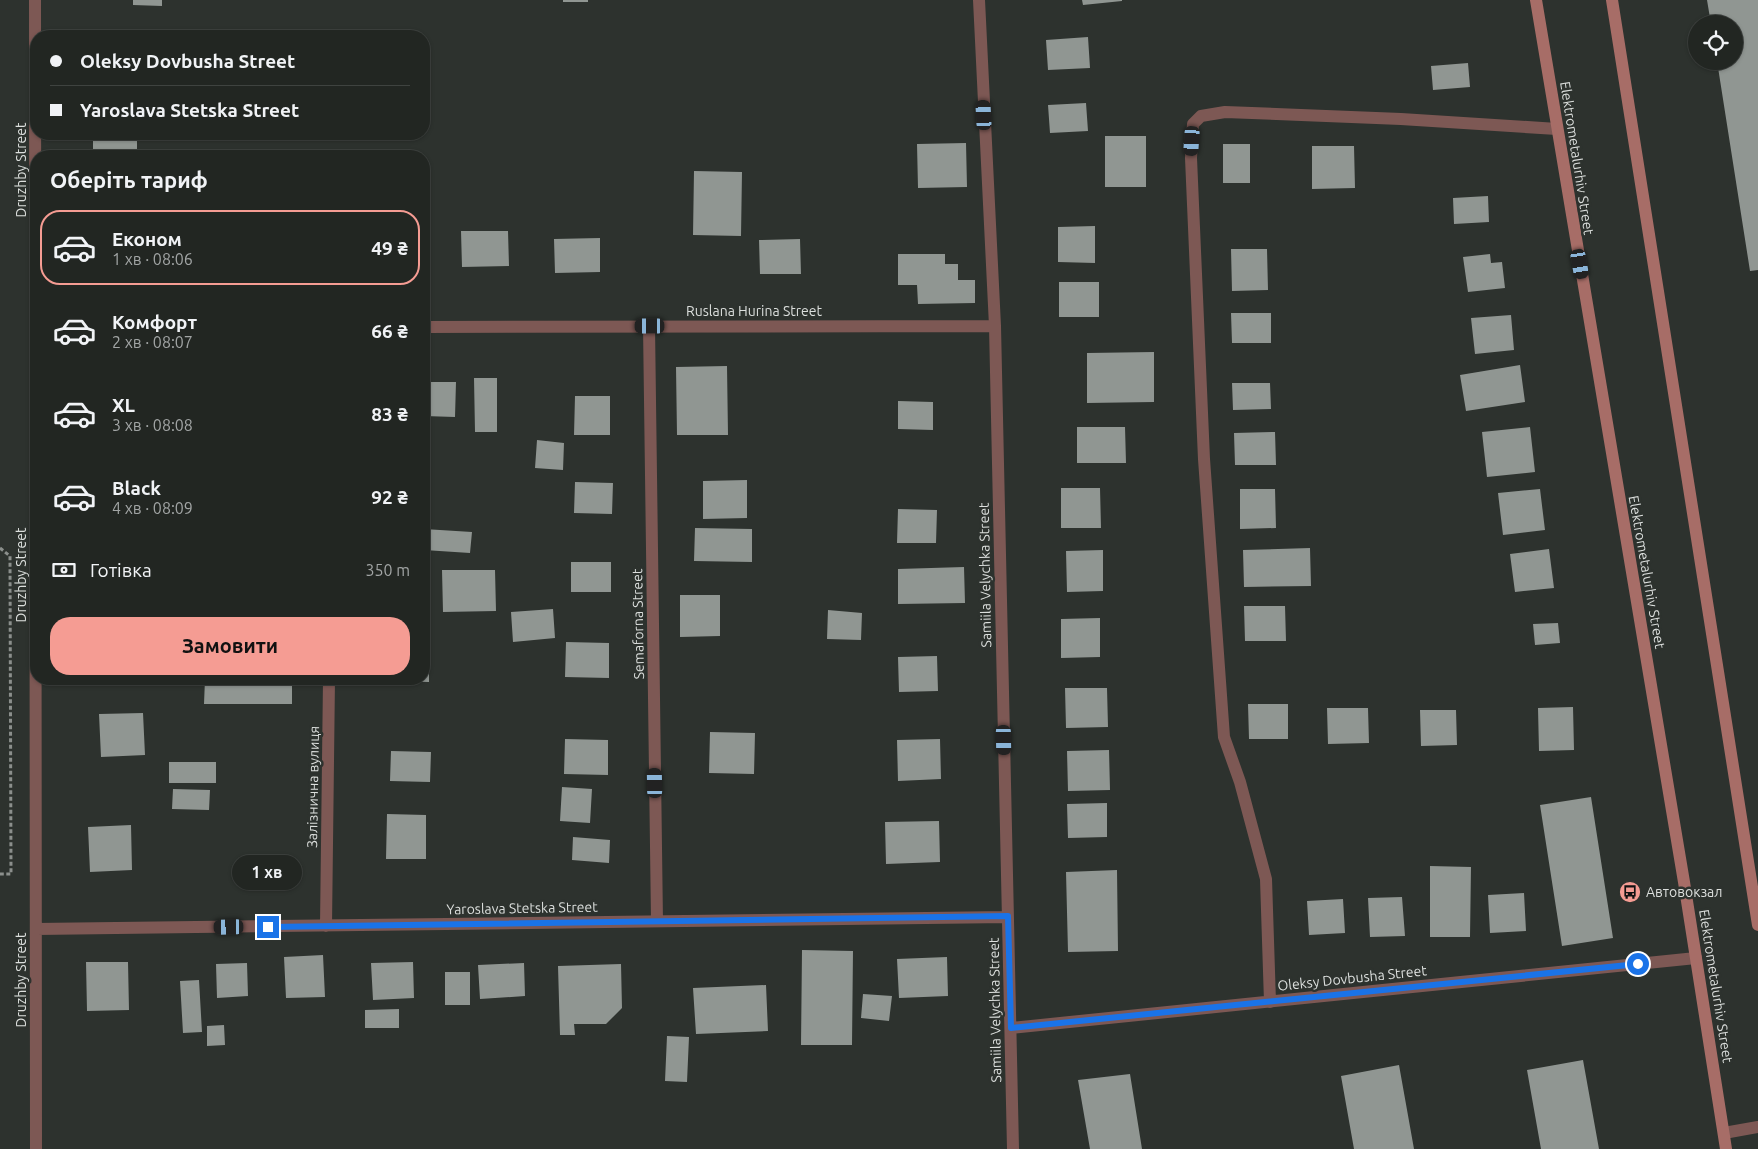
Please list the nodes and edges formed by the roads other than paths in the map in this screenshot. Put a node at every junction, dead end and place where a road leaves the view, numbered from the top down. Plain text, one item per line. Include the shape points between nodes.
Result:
1 (36, 0) edge
2 (979, 0) edge
3 (1536, 0) edge
4 (1612, 0) edge
5 (36, 30) edge
6 (1557, 129) junction
7 (650, 326) junction
8 (995, 326) junction
9 (430, 327) edge
10 (36, 685) edge
11 (329, 685) edge
12 (1008, 916) junction
13 (657, 922) junction
14 (1758, 925) edge
15 (326, 926) junction
16 (36, 930) junction
17 (1696, 958) junction
18 (1270, 1002) junction
19 (1011, 1028) junction
20 (1758, 1127) edge
21 (1724, 1133) junction
22 (36, 1149) edge
23 (1013, 1149) edge
24 (1726, 1149) edge

1 - 5 street, Druzhby Street
2 - 8 street, Samiila Velychka Street
3 - 6 main road, Elektrometalurhiv Street
4 - 14 main road
6 - 17 main road, Elektrometalurhiv Street
6 - 18 street via 1225,112 1200,116 1193,124 1190,158 1204,459 1224,737 1240,782 1266,879
7 - 8 street, Ruslana Hurina Street
7 - 9 street, Ruslana Hurina Street
7 - 13 street, Semaforna Street
8 - 12 street, Samiila Velychka Street
10 - 16 street, Druzhby Street
11 - 15 street, Залізнична вулиця
12 - 13 street, Yaroslava Stetska Street
12 - 19 street, Samiila Velychka Street
13 - 15 street, Yaroslava Stetska Street
15 - 16 street, Yaroslava Stetska Street
16 - 22 street, Druzhby Street
17 - 18 street, Oleksy Dovbusha Street
17 - 21 main road, Elektrometalurhiv Street
18 - 19 street, Oleksy Dovbusha Street
19 - 23 street, Samiila Velychka Street
20 - 21 street
21 - 24 main road, Elektrometalurhiv Street

